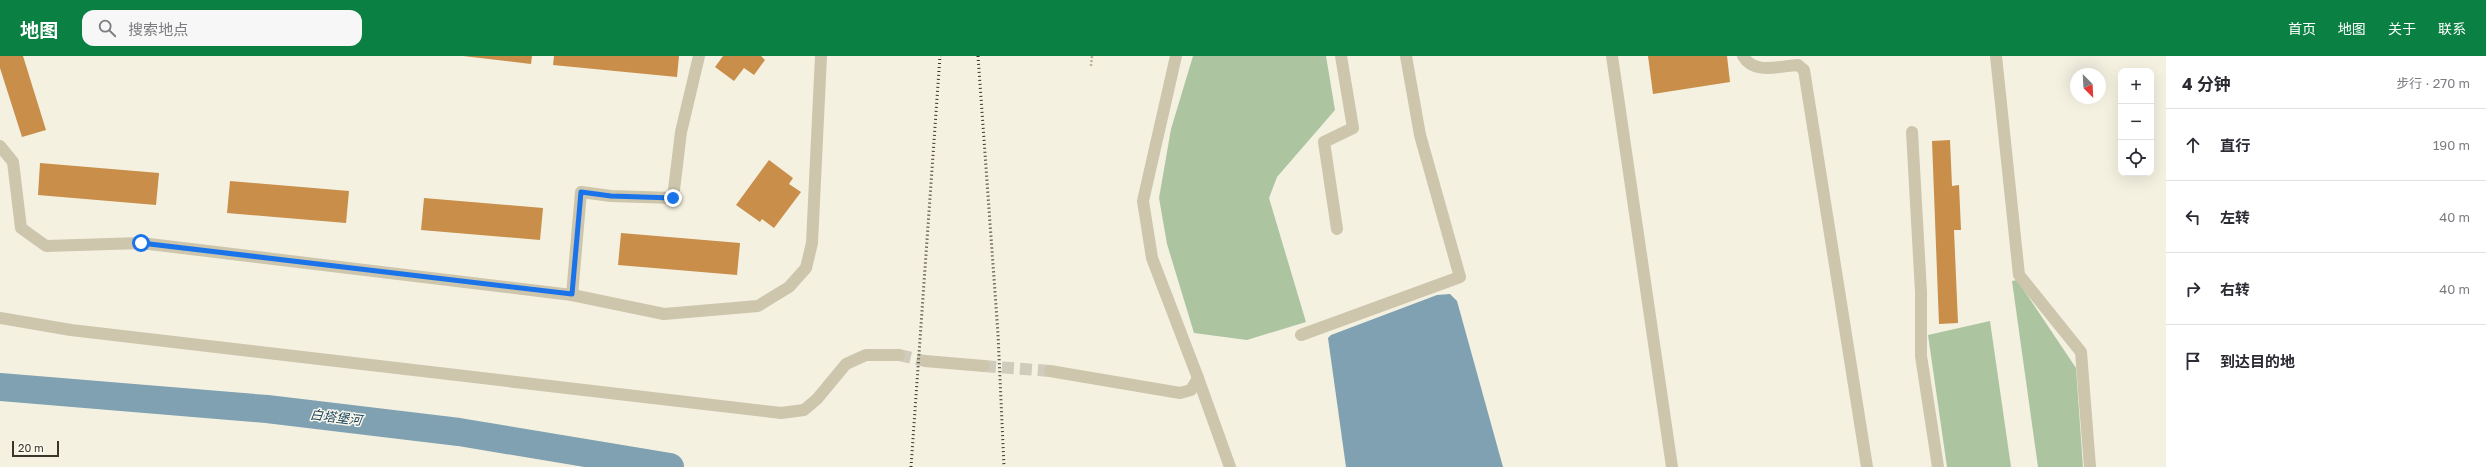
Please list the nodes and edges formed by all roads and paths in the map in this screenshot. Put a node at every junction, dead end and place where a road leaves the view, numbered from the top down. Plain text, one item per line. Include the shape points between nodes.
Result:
1 (699, 56) edge
2 (821, 56) edge
3 (1092, 56) edge
4 (1176, 56) edge
5 (1341, 56) edge
6 (1406, 56) edge
7 (1612, 56) edge
8 (1743, 56) edge
9 (1996, 56) edge
10 (1091, 66) dead end
11 (1912, 132) dead end
12 (0, 146) edge
13 (1337, 229) dead end
14 (572, 294) junction
15 (0, 318) edge
16 (1301, 335) dead end
17 (899, 355) tunnel mouth
18 (924, 361) tunnel mouth
19 (984, 366) tunnel mouth
20 (1050, 371) tunnel mouth
21 (1198, 378) junction
22 (1230, 467) edge
23 (1672, 467) edge
24 (1867, 467) edge
25 (1938, 467) edge
26 (2090, 467) edge

1 - 14 street via 680,132 673,198 611,196 581,192
2 - 14 street via 812,242 806,268 789,287 758,306 664,314
3 - 10 path
4 - 21 street via 1143,201 1152,258
5 - 13 street via 1353,128 1324,142
6 - 16 street via 1420,135 1460,278
7 - 23 street
8 - 24 street via 1752,66 1764,68 1798,65 1804,70
9 - 26 street via 2019,275 2081,352
11 - 25 street via 1922,292 1921,356
12 - 14 street via 13,162 21,228 46,246 141,243
15 - 17 street via 79,330 780,413 804,410 817,399 846,364 866,355
18 - 19 street
20 - 21 street via 1180,393 1191,390
21 - 22 street

